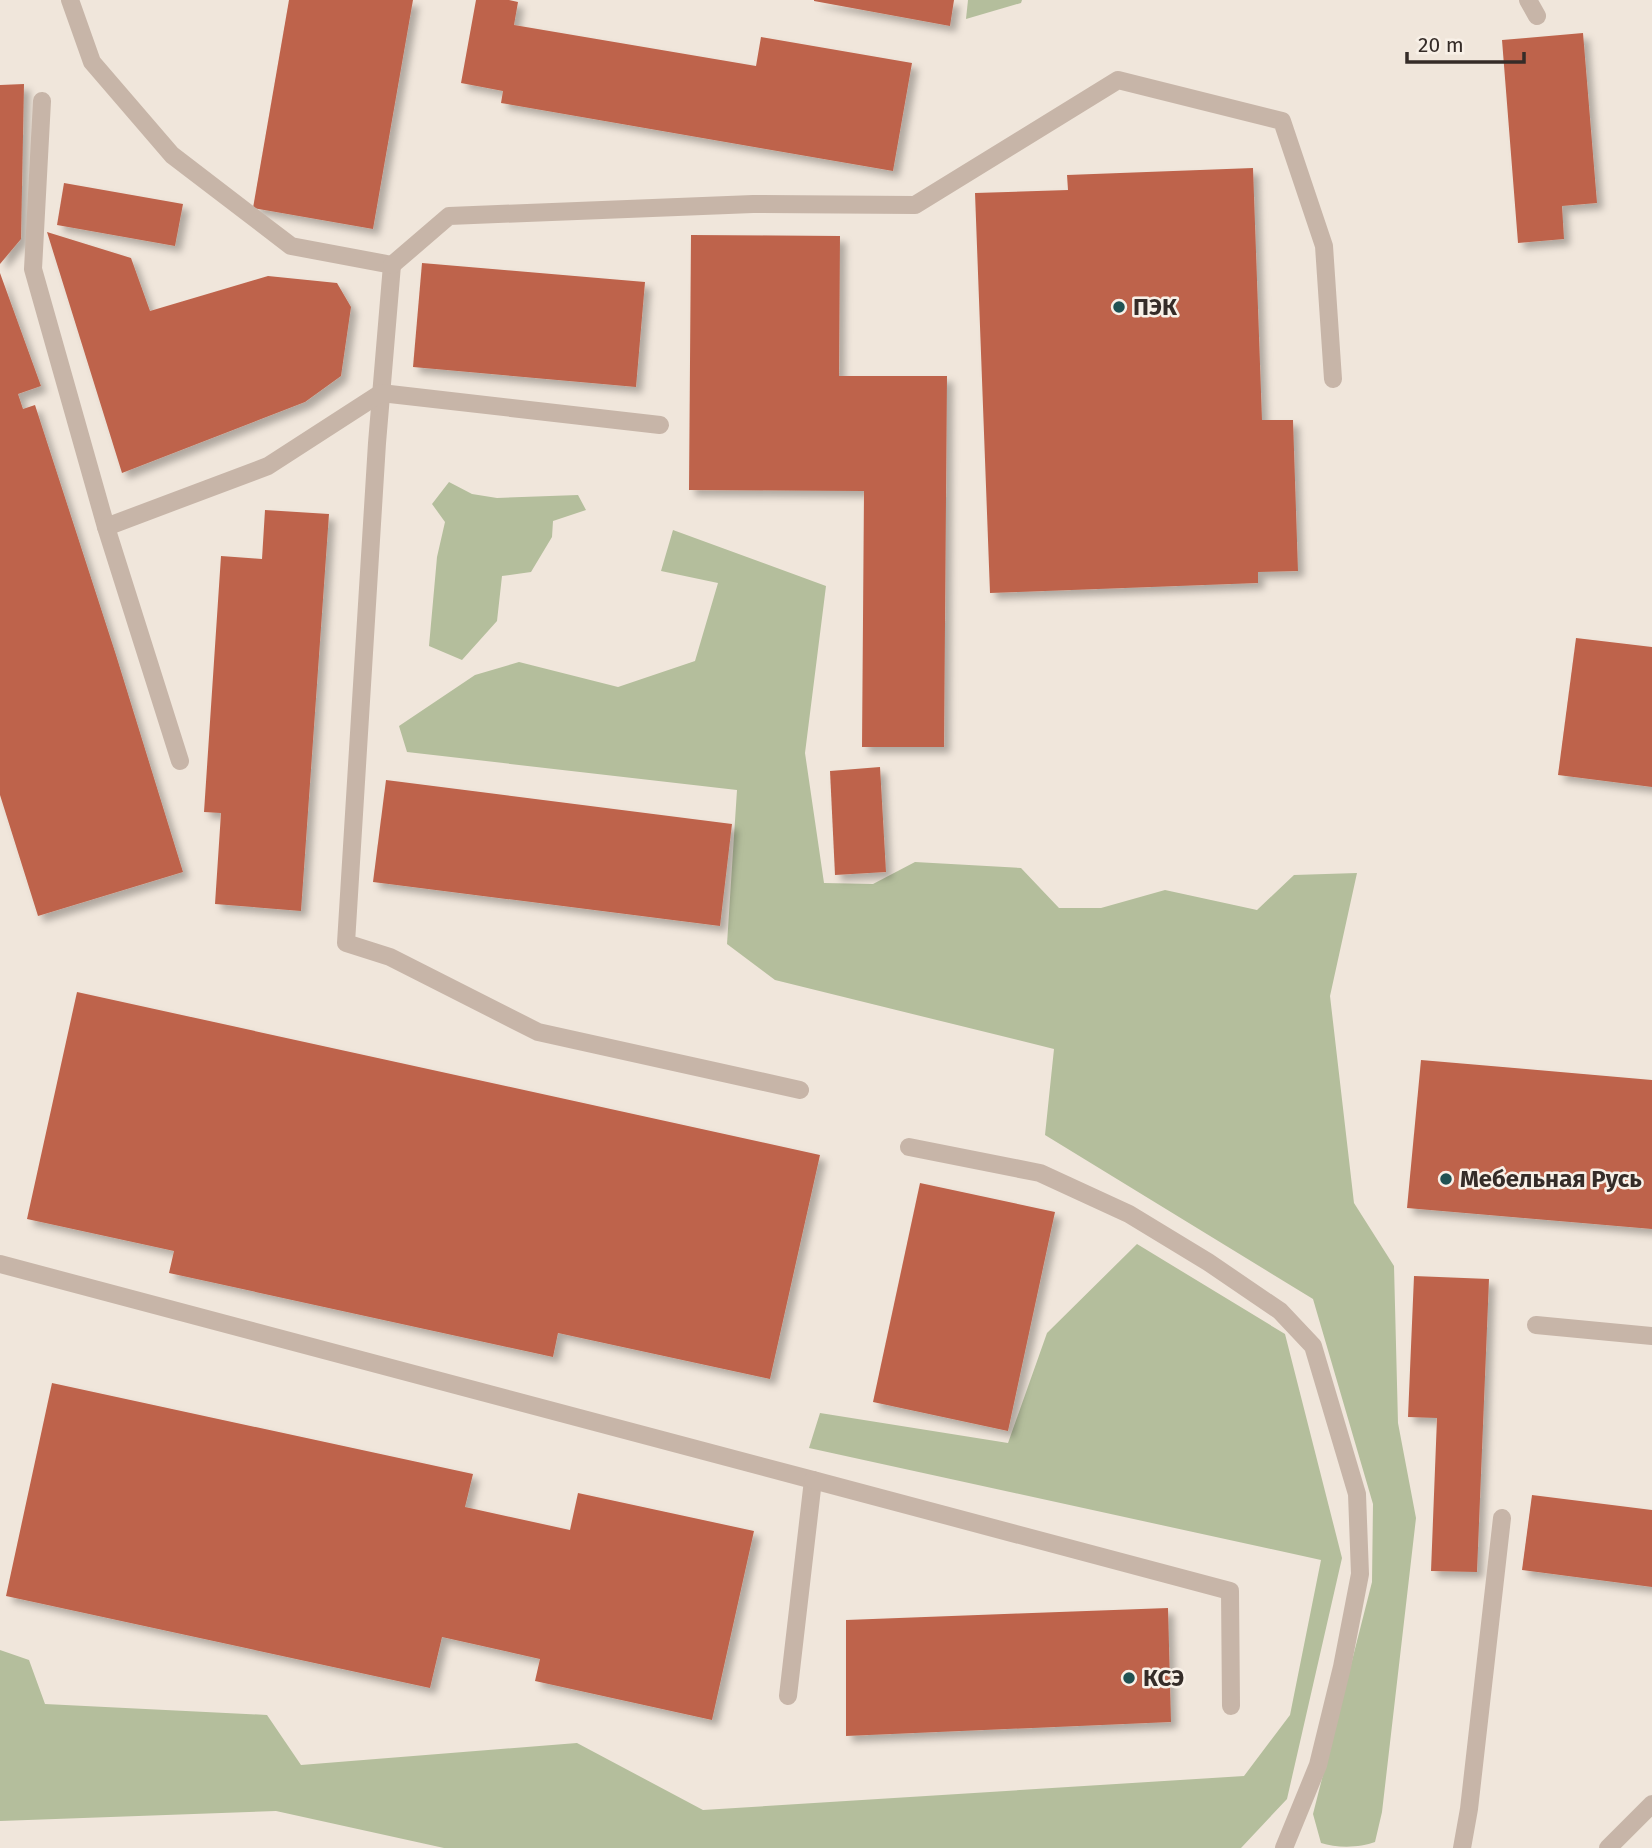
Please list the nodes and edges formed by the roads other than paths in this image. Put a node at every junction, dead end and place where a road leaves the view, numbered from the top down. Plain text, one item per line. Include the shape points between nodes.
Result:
1 (69, 0) edge
2 (42, 101) dead end
3 (392, 265) junction
4 (1333, 379) dead end
5 (381, 393) junction
6 (660, 425) dead end
7 (106, 527) junction
8 (180, 761) dead end
9 (800, 1090) dead end
10 (909, 1147) dead end
11 (0, 1264) edge
12 (1536, 1325) dead end
13 (1652, 1336) edge
14 (813, 1480) junction
15 (1502, 1518) dead end
16 (788, 1696) dead end
17 (1231, 1706) dead end
18 (1652, 1804) edge
19 (1284, 1848) edge
20 (1462, 1848) edge
21 (1608, 1848) edge

1 - 3 lane via 92,62 172,155 291,246
2 - 7 lane via 33,270
3 - 4 lane via 449,216 753,204 915,205 1118,80 1282,121 1324,246
3 - 5 lane
5 - 6 lane
5 - 7 lane via 268,466
5 - 9 lane via 346,943 390,957 538,1032
7 - 8 lane
10 - 19 lane via 1040,1173 1129,1214 1280,1311 1313,1346 1357,1494 1360,1574 1318,1765
11 - 14 lane
12 - 13 lane
14 - 16 lane
14 - 17 lane via 1230,1591
15 - 20 lane
18 - 21 lane

